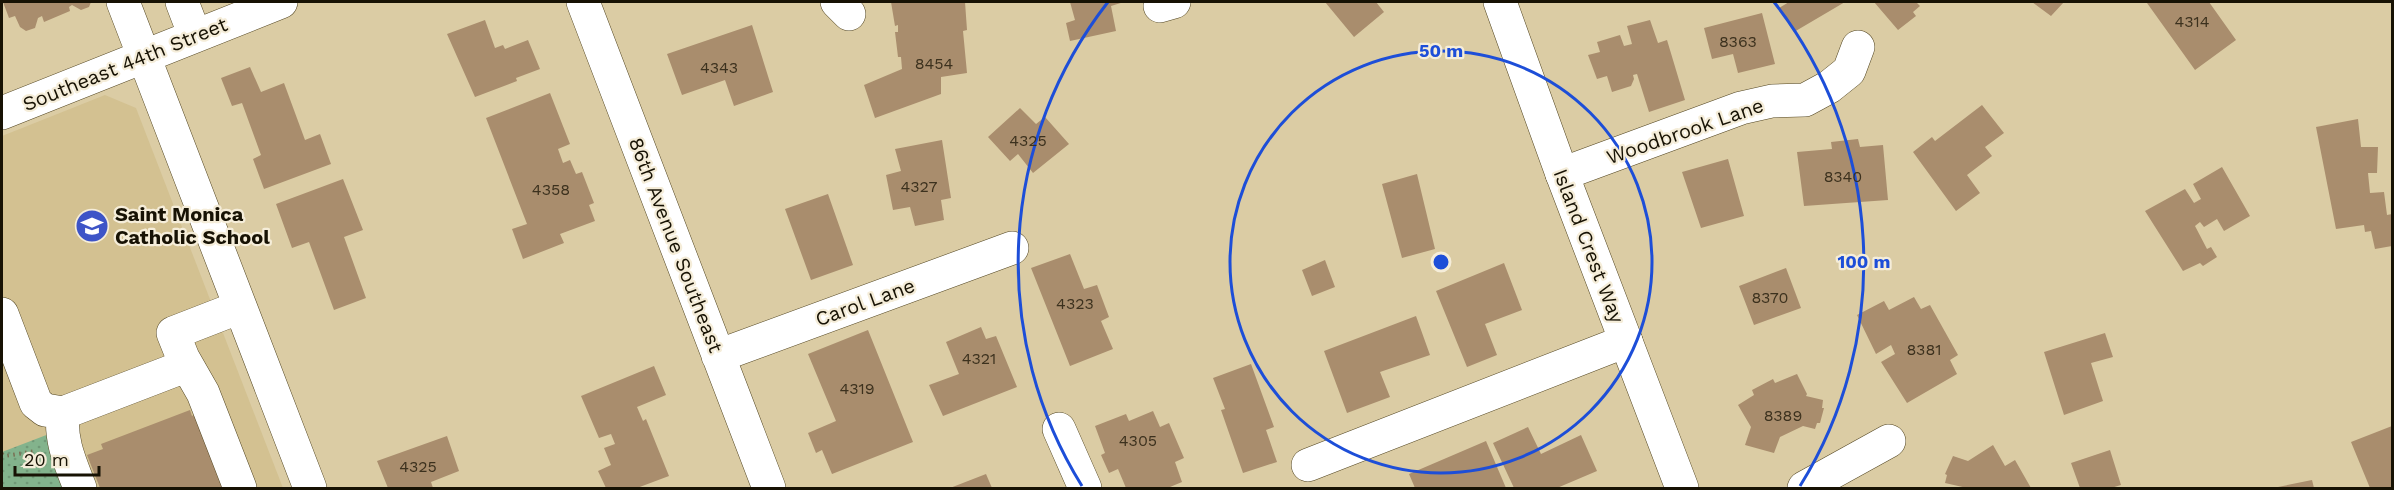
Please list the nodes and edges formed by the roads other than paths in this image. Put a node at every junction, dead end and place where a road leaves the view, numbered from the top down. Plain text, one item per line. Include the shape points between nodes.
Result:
1 (123, 2) edge
2 (182, 2) edge
3 (281, 2) edge
4 (583, 2) edge
5 (1500, 2) edge
6 (195, 36) junction
7 (1858, 47) dead end
8 (144, 57) junction
9 (2, 113) edge
10 (1562, 174) junction
11 (1012, 248) dead end
12 (240, 307) junction
13 (2, 314) edge
14 (1626, 341) junction
15 (718, 356) junction
16 (183, 357) junction
17 (63, 413) junction
18 (1059, 429) dead end
19 (1889, 441) dead end
20 (1308, 465) dead end
21 (80, 489) edge
22 (240, 489) edge
23 (310, 489) edge
24 (769, 489) edge
25 (1085, 489) edge
26 (1682, 489) edge
27 (1804, 489) edge

1 - 8 street
2 - 6 street
3 - 6 street, Southeast 44th Street
4 - 15 street, 86th Avenue Southeast
5 - 10 street, Island Crest Way
6 - 8 street, Southeast 44th Street
7 - 10 street, Woodbrook Lane via 1849,71 1805,100 1772,101 1741,108
8 - 9 street, Southeast 44th Street
8 - 12 street
10 - 14 street, Island Crest Way
11 - 15 street, Carol Lane
12 - 16 street via 173,333
12 - 23 street
13 - 17 street via 36,403 45,410
14 - 20 street
14 - 26 street, Island Crest Way
15 - 24 street, 86th Avenue Southeast
16 - 17 street via 175,370
16 - 22 street via 203,393
17 - 21 street via 63,445
18 - 25 street
19 - 27 street

